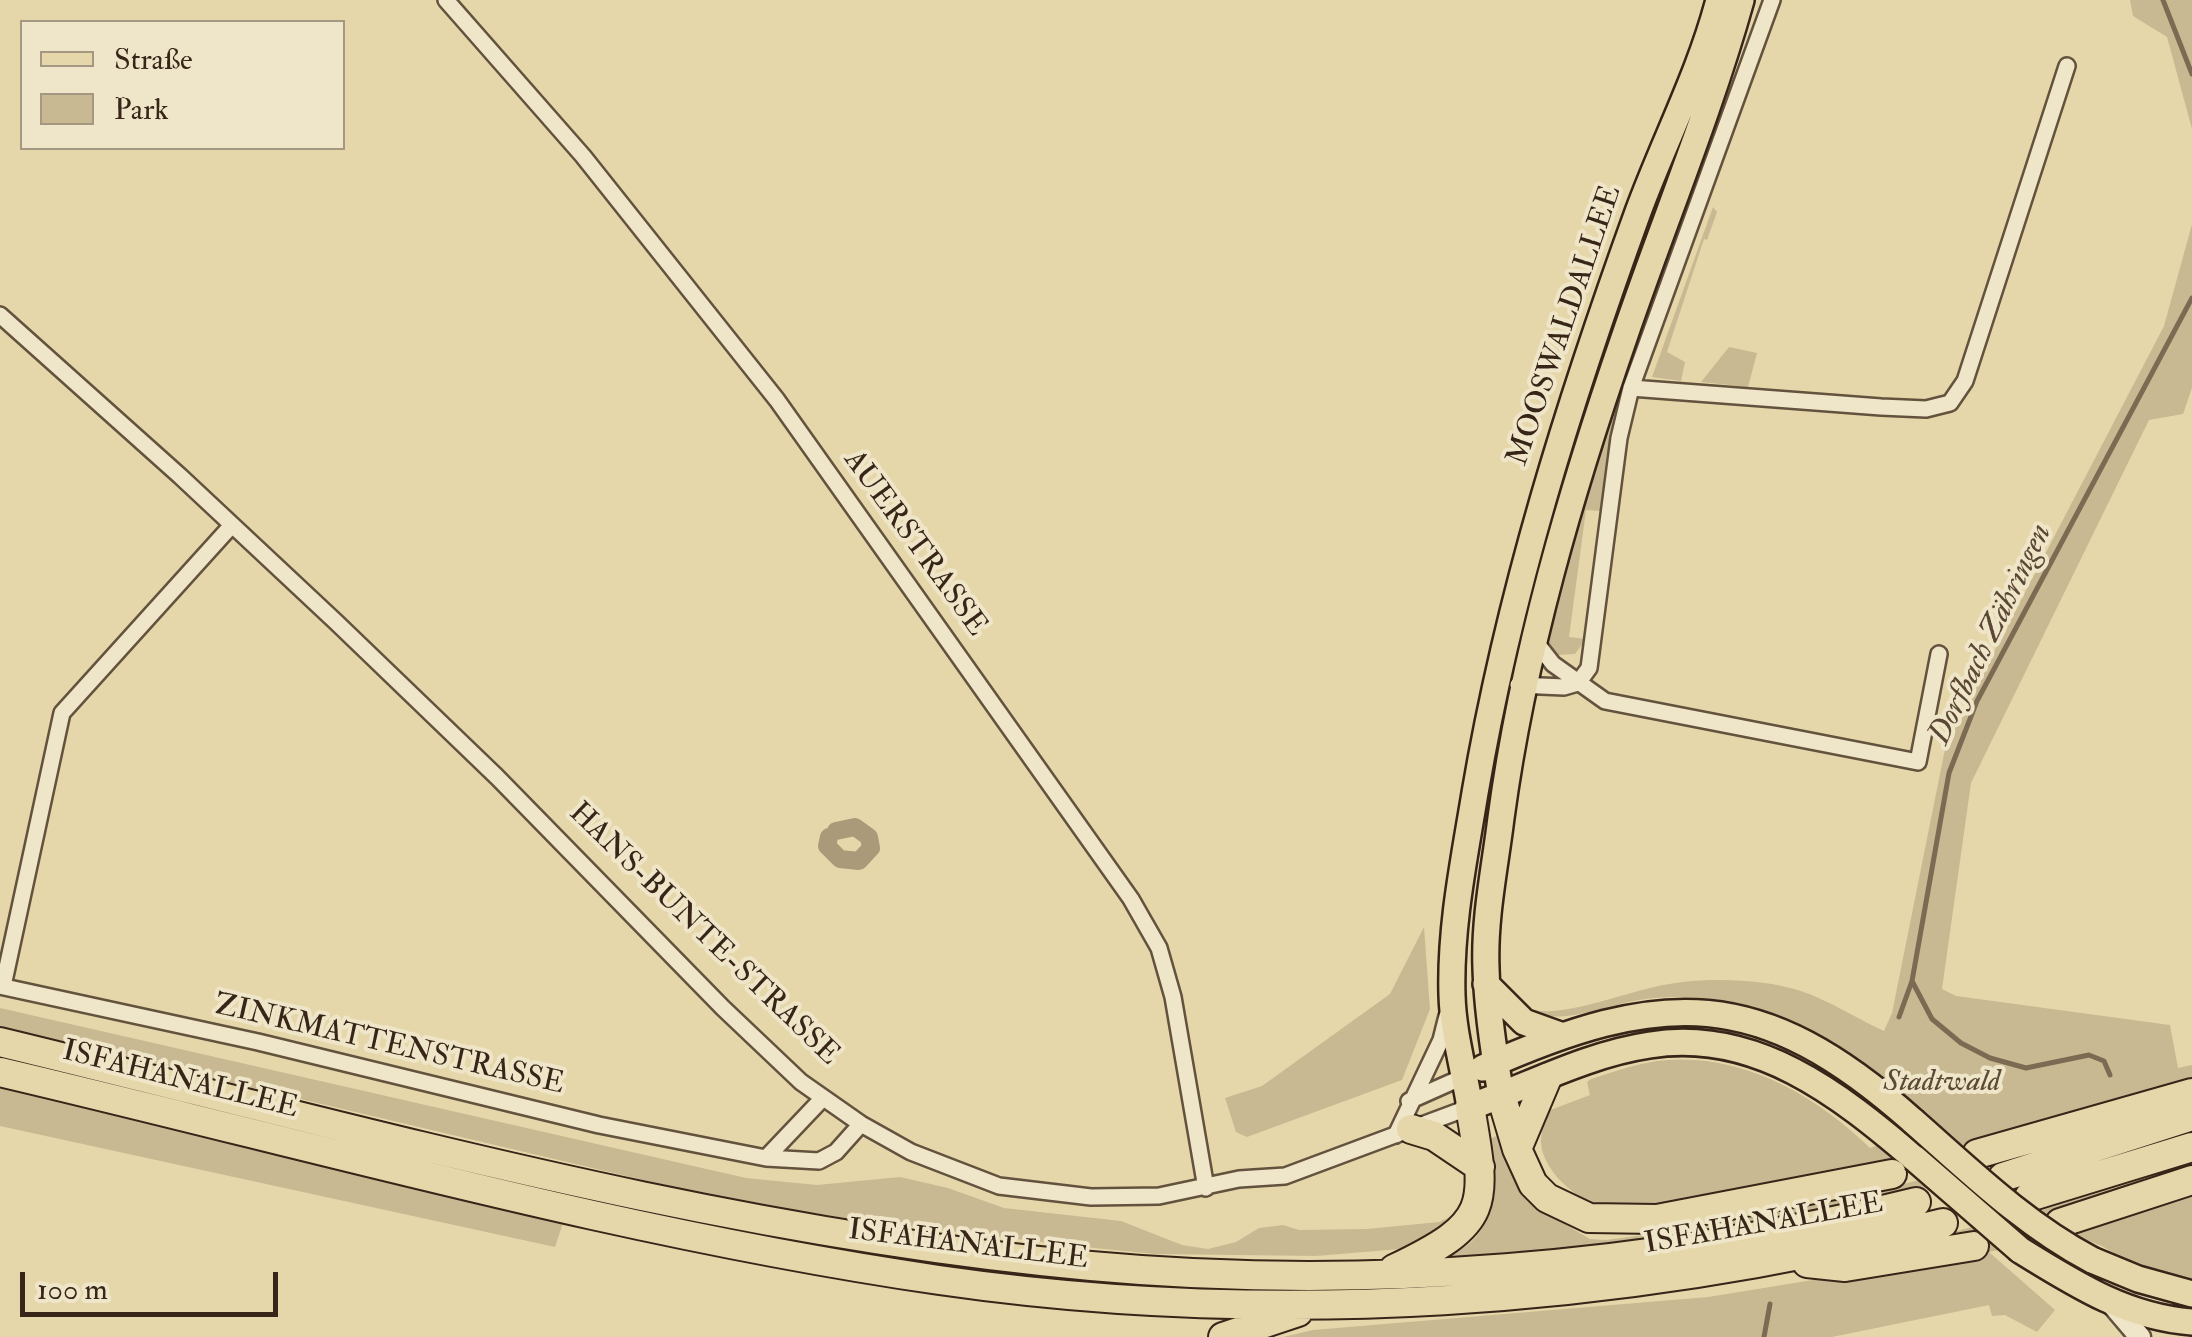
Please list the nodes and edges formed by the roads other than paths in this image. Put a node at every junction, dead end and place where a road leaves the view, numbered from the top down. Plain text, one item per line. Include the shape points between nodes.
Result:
1 (446, 0) edge
2 (1719, 0) edge
3 (1741, 0) edge
4 (1772, 0) edge
5 (2068, 66) dead end
6 (0, 315) edge
7 (1632, 388) junction
8 (232, 525) junction
9 (1535, 641) junction
10 (1939, 654) dead end
11 (1496, 680) junction
12 (1578, 683) junction
13 (1524, 686) junction
14 (1486, 984) junction
15 (1, 986) edge
16 (1452, 997) junction
17 (1563, 1036) junction
18 (0, 1042) edge
19 (1496, 1062) junction
20 (0, 1072) edge
21 (1465, 1076) junction
22 (1546, 1078) junction
23 (2192, 1093) edge
24 (1501, 1096) junction
25 (823, 1098) junction
26 (1470, 1107) junction
27 (2192, 1116) edge
28 (1405, 1122) junction
29 (862, 1124) junction
30 (2192, 1147) edge
31 (1517, 1150) junction
32 (1977, 1154) dead end
33 (766, 1158) junction
34 (1480, 1167) junction
35 (1892, 1174) dead end
36 (2003, 1177) dead end
37 (2192, 1180) edge
38 (1206, 1188) junction
39 (2029, 1198) dead end
40 (1916, 1202) dead end
41 (1943, 1222) dead end
42 (2060, 1223) dead end
43 (1974, 1246) dead end
44 (1776, 1260) junction
45 (1384, 1274) junction
46 (2192, 1294) edge
47 (2111, 1303) junction
48 (1323, 1304) junction
49 (2192, 1322) edge
50 (1223, 1337) edge
51 (2140, 1337) edge

1 - 38 street, AUERSTRASSE via 583,156 777,400 1131,899 1159,948 1173,996
2 - 11 main road, MOOSWALDALLEE via 1582,370
3 - 9 main road, MOOSWALDALLEE via 1618,355
4 - 7 street
5 - 7 street via 1966,381 1950,403 1881,407
6 - 8 street, HANS-BUNTE-STRASSE
7 - 12 street via 1619,438 1589,668
8 - 15 street via 62,712
8 - 25 street, HANS-BUNTE-STRASSE via 496,776 722,1008
9 - 12 street
9 - 13 main road, MOOSWALDALLEE
10 - 12 street via 1918,762 1606,701
11 - 13 street
11 - 16 main road, MOOSWALDALLEE via 1458,898
12 - 13 street
13 - 14 main road, MOOSWALDALLEE via 1488,913
14 - 17 main road via 1524,1022
14 - 19 main road, MOOSWALDALLEE
15 - 33 street, ZINKMATTENSTRASSE
16 - 21 main road, MOOSWALDALLEE
16 - 28 street
17 - 19 main road, HANS-BUNTE-STRASSE
17 - 46 main road, HANS-BUNTE-STRASSE, bridge via 1650,1013 1697,1010 1762,1024 1851,1072 2061,1244
18 - 45 highway, ISFAHANALLEE via 598,1186 842,1234 1094,1267
19 - 21 main road, HANS-BUNTE-STRASSE
19 - 24 main road, MOOSWALDALLEE
20 - 48 highway, ISFAHANALLEE via 560,1208 824,1260 1043,1292
21 - 26 main road, MOOSWALDALLEE
21 - 28 street, HANS-BUNTE-STRASSE
22 - 24 main road, HANS-BUNTE-STRASSE
22 - 31 highway
22 - 47 main road, HANS-BUNTE-STRASSE, bridge via 1652,1044 1714,1045 1754,1054 1804,1075 1853,1107 1987,1224
23 - 32 highway
24 - 26 main road, HANS-BUNTE-STRASSE
24 - 31 highway
25 - 29 street, HANS-BUNTE-STRASSE
25 - 33 street
26 - 28 street, HANS-BUNTE-STRASSE
26 - 34 highway
27 - 36 highway
28 - 34 highway
28 - 38 street, HANS-BUNTE-STRASSE via 1285,1176
29 - 33 street, ZINKMATTENSTRASSE via 819,1161
29 - 38 street, HANS-BUNTE-STRASSE via 911,1152 999,1186 1132,1198
30 - 39 highway
31 - 35 highway via 1547,1198 1608,1220 1656,1219
34 - 45 highway via 1468,1224
37 - 42 highway
40 - 45 highway, ISFAHANALLEE via 1714,1243
41 - 44 highway, ISFAHANALLEE
43 - 44 highway via 1845,1267
44 - 48 highway, ISFAHANALLEE via 1531,1292
47 - 49 main road, HANS-BUNTE-STRASSE
47 - 51 street
48 - 50 highway

